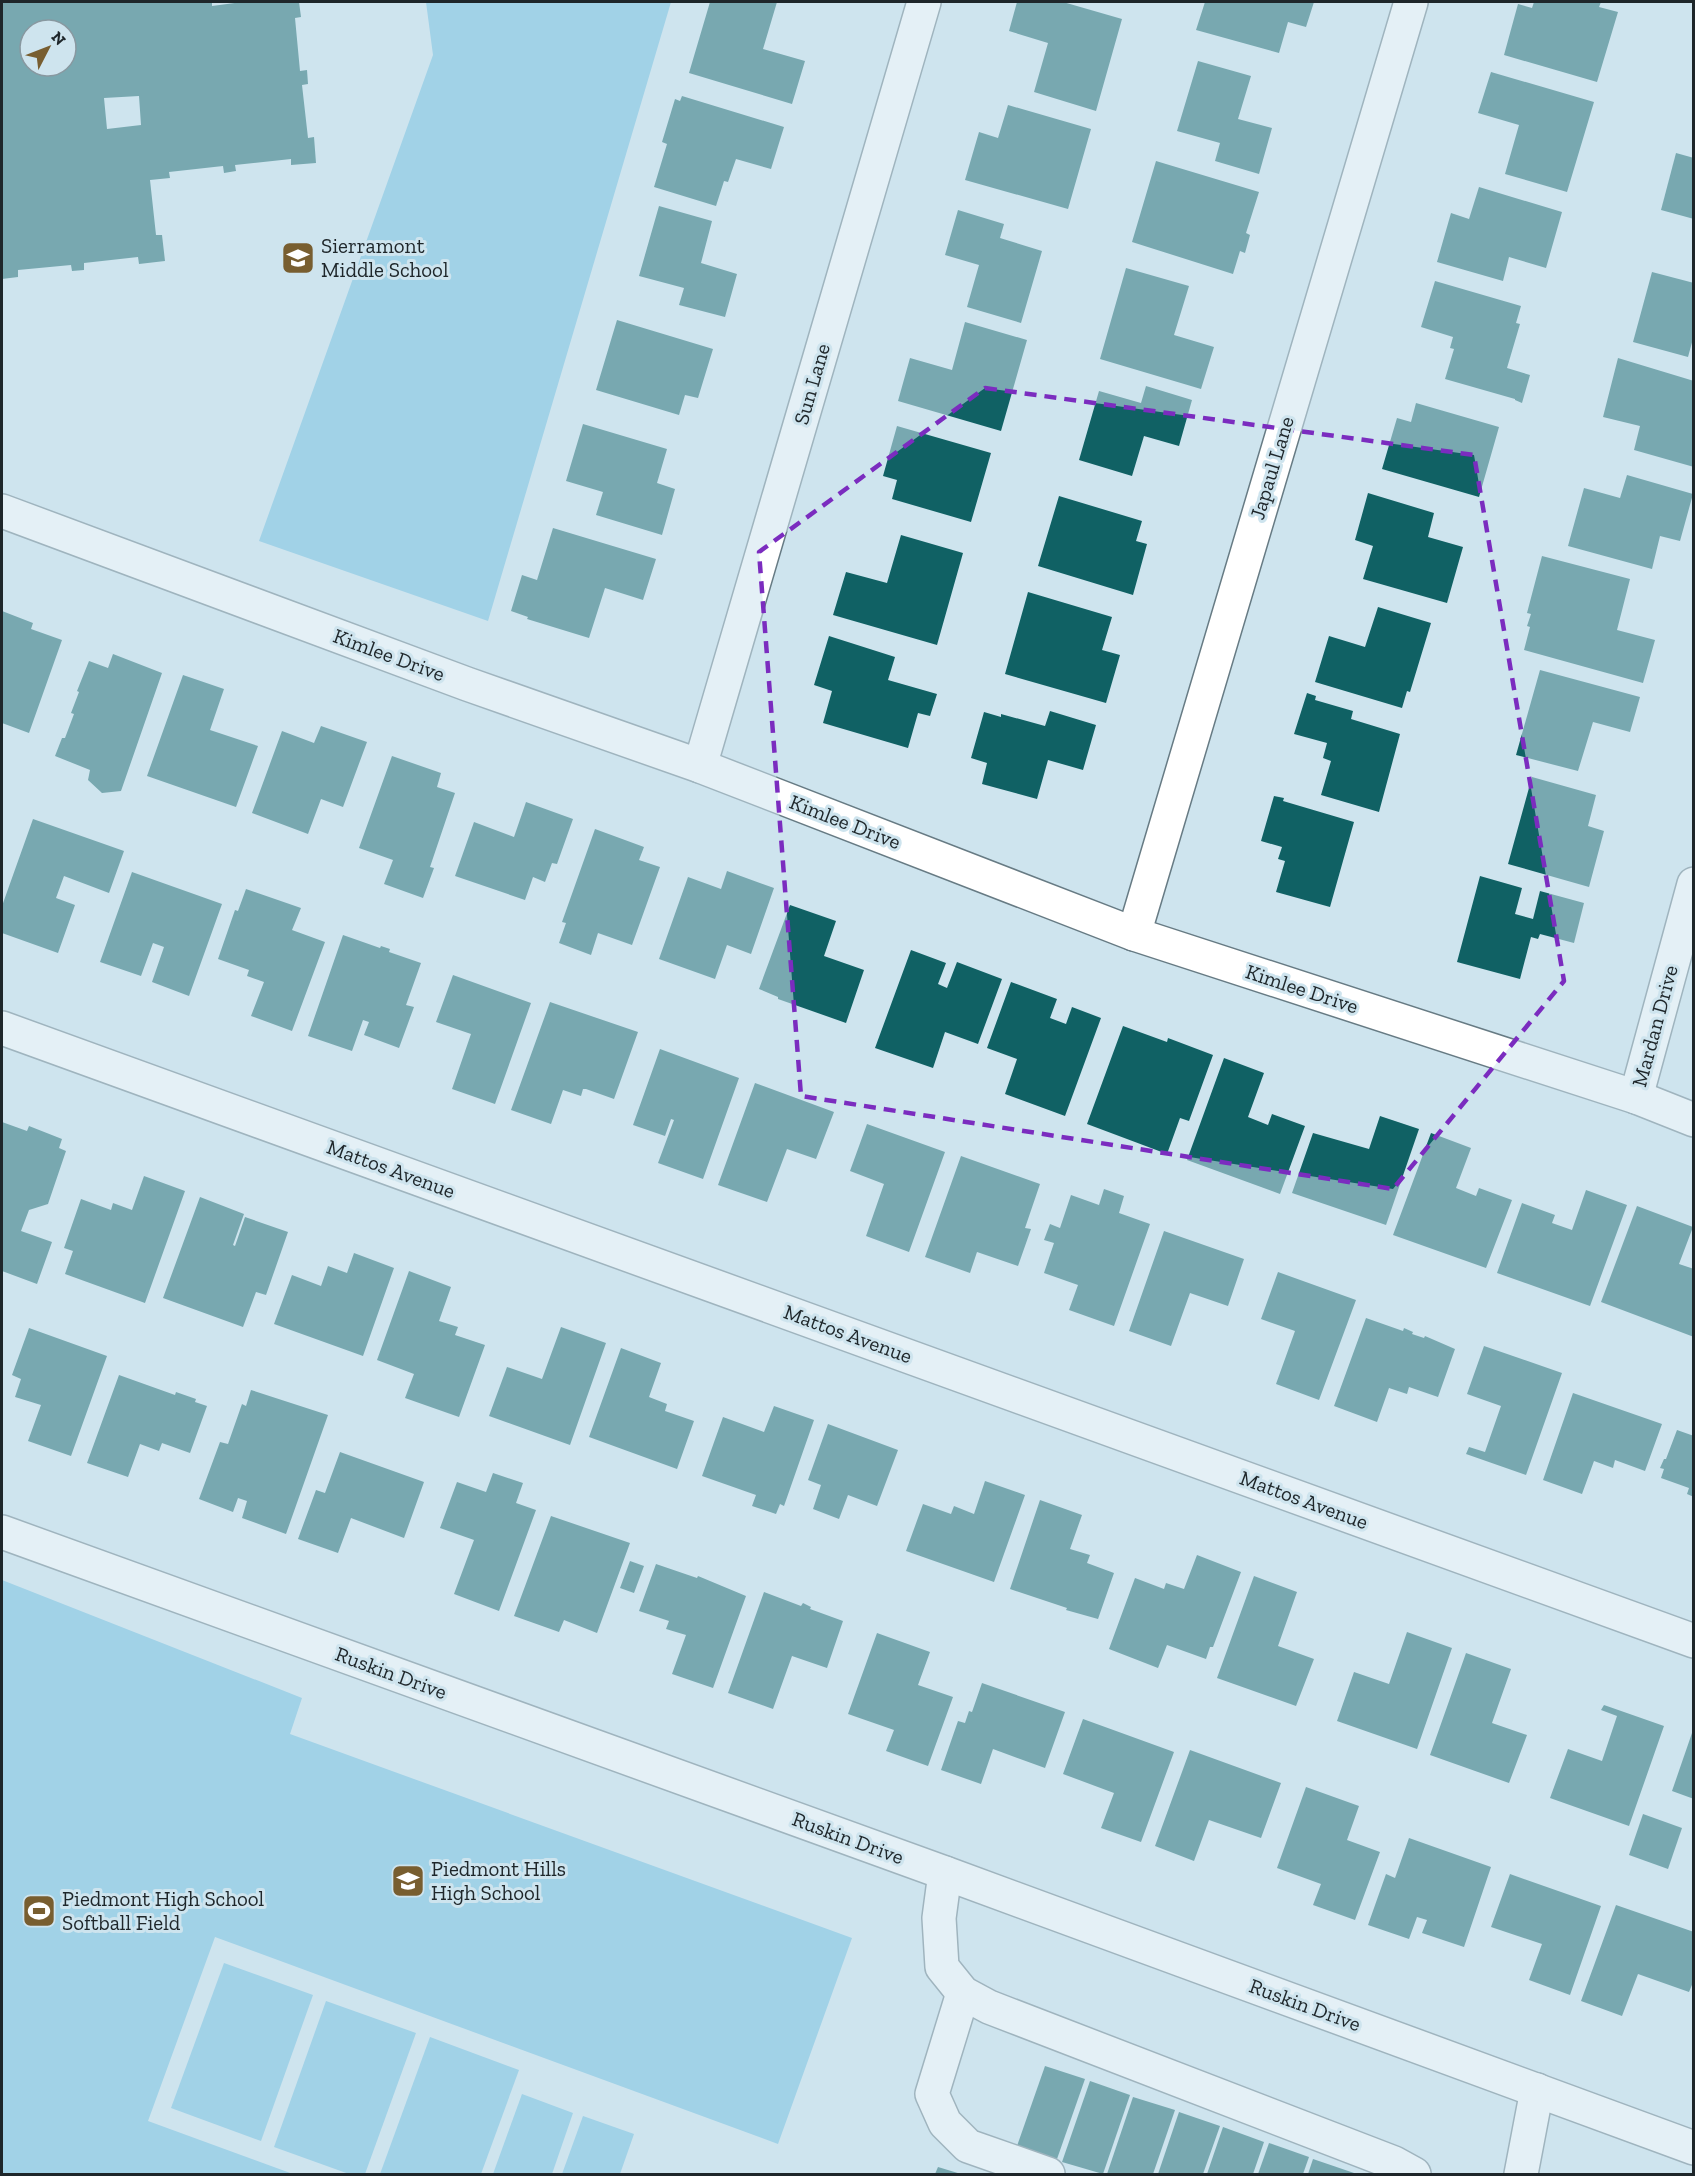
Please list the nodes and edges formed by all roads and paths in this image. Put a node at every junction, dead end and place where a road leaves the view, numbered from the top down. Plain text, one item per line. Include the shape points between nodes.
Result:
1 (924, 2) edge
2 (1411, 2) edge
3 (2, 511) edge
4 (700, 766) junction
5 (1694, 884) edge
6 (1134, 934) junction
7 (2, 1028) edge
8 (1636, 1097) junction
9 (1694, 1120) edge
10 (2, 1532) edge
11 (1694, 1641) edge
12 (945, 1873) junction
13 (963, 1993) junction
14 (1537, 2090) junction
15 (1694, 2148) edge
16 (1048, 2175) edge
17 (1414, 2175) edge
18 (1521, 2175) edge

1 - 4 street, Sun Lane
2 - 6 street, Japaul Lane
3 - 4 street, Kimlee Drive
4 - 6 street, Kimlee Drive
5 - 8 street, Mardan Drive
6 - 8 street, Kimlee Drive
7 - 11 street, Mattos Avenue
8 - 9 street, Kimlee Drive
10 - 12 street, Ruskin Drive
12 - 13 street via 939,1918 942,1967
12 - 14 street, Ruskin Drive
13 - 16 street via 932,2094 945,2123 969,2146
13 - 17 street via 989,2007 1394,2163
14 - 15 street, Ruskin Drive
14 - 18 street

